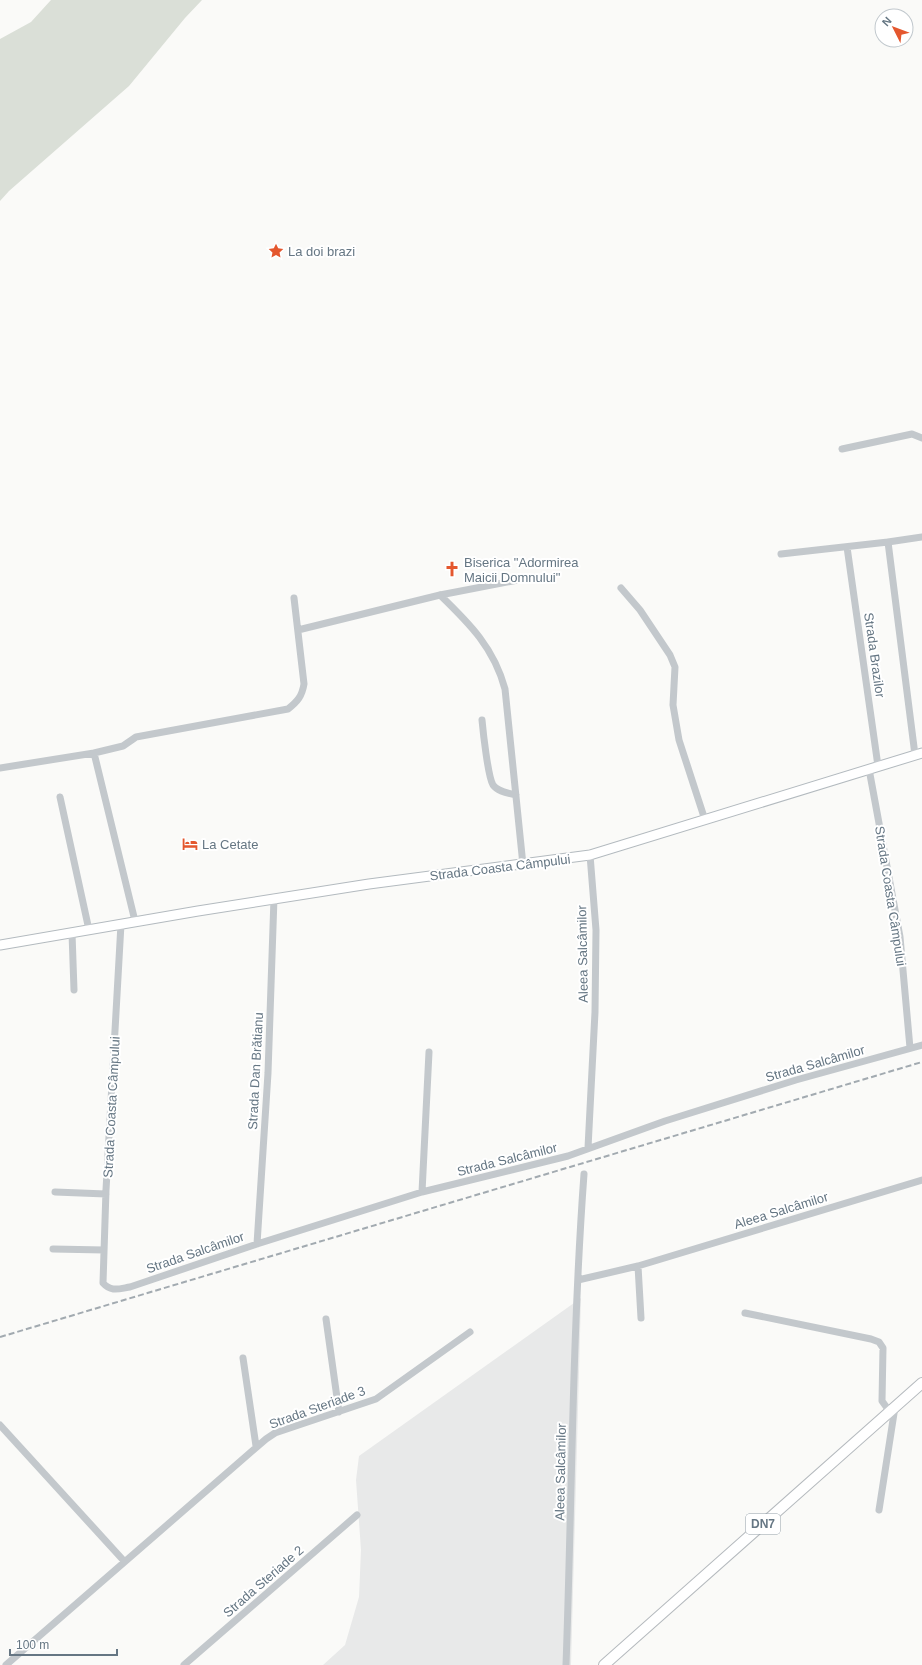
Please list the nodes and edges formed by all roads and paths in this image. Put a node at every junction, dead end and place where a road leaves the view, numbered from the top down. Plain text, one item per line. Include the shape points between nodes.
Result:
1 (922, 438) edge
2 (842, 449) dead end
3 (922, 537) edge
4 (888, 542) junction
5 (847, 547) junction
6 (781, 554) dead end
7 (533, 576) dead end
8 (621, 588) dead end
9 (440, 595) junction
10 (294, 598) dead end
11 (298, 630) junction
12 (482, 720) dead end
13 (94, 753) junction
14 (918, 754) edge
15 (878, 766) junction
16 (0, 768) edge
17 (869, 769) junction
18 (516, 795) junction
19 (60, 797) dead end
20 (704, 820) junction
21 (590, 855) junction
22 (524, 865) junction
23 (274, 898) junction
24 (135, 921) junction
25 (121, 924) junction
26 (90, 930) junction
27 (72, 933) junction
28 (0, 945) edge
29 (74, 990) dead end
30 (922, 1045) edge
31 (910, 1048) junction
32 (429, 1052) dead end
33 (588, 1148) junction
34 (584, 1174) dead end
35 (922, 1180) edge
36 (55, 1192) dead end
37 (422, 1192) junction
38 (106, 1194) junction
39 (257, 1244) junction
40 (53, 1249) dead end
41 (104, 1250) junction
42 (638, 1266) junction
43 (578, 1280) junction
44 (108, 1289) joint
45 (745, 1313) dead end
46 (641, 1318) dead end
47 (326, 1319) dead end
48 (470, 1332) dead end
49 (243, 1358) dead end
50 (922, 1384) edge
51 (892, 1410) junction
52 (339, 1412) junction
53 (0, 1425) edge
54 (256, 1446) junction
55 (879, 1510) dead end
56 (357, 1515) dead end
57 (124, 1561) junction
58 (6, 1665) edge
59 (184, 1665) edge
60 (566, 1665) edge
61 (604, 1665) edge

1 - 2 street via 912,434
3 - 4 street
4 - 5 street
4 - 14 street
5 - 6 street
5 - 15 street, Strada Brazilor
7 - 9 street
8 - 20 street via 640,610 670,655 675,667 673,705 679,740
9 - 11 street
9 - 18 street via 470,625 500,671 505,689
10 - 11 street
11 - 13 street via 304,684 302,694 288,709 136,737 123,746
12 - 18 street via 494,785 502,792
13 - 16 street
13 - 24 street
14 - 15 street, Strada Coasta Câmpului
15 - 17 street, Strada Coasta Câmpului
17 - 20 street, Strada Coasta Câmpului
17 - 31 street, Strada Coasta Câmpului via 900,938
18 - 22 street
19 - 26 street
20 - 21 street, Strada Coasta Câmpului
21 - 22 street, Strada Coasta Câmpului
21 - 33 street, Aleea Salcâmilor via 596,938
22 - 23 street, Strada Coasta Câmpului
23 - 24 street, Strada Coasta Câmpului
23 - 39 street, Strada Dan Brătianu via 268,1073
24 - 25 street, Strada Coasta Câmpului
25 - 26 street, Strada Coasta Câmpului
25 - 38 street, Strada Coasta Câmpului
26 - 27 street, Strada Coasta Câmpului
27 - 28 street, Strada Coasta Câmpului
27 - 29 street
30 - 31 street, Strada Salcâmilor
31 - 33 street, Strada Salcâmilor via 666,1120
32 - 37 street
33 - 37 street, Strada Salcâmilor via 568,1156
34 - 43 street, Aleea Salcâmilor
35 - 42 street, Aleea Salcâmilor
36 - 38 street
37 - 39 street, Strada Salcâmilor
38 - 41 street, Strada Coasta Câmpului
39 - 44 street, Strada Salcâmilor via 130,1287
40 - 41 street
41 - 44 street, Strada Coasta Câmpului via 103,1283
42 - 43 street, Aleea Salcâmilor
42 - 46 street
43 - 60 street, Aleea Salcâmilor
45 - 51 street via 879,1342 883,1348 882,1401
47 - 52 street
48 - 52 street, Strada Steriade 3 via 376,1399
49 - 54 street
50 - 51 main road, DN7
51 - 55 street
51 - 61 main road, DN7
52 - 54 street, Strada Steriade 3 via 275,1434
53 - 57 street
54 - 57 street, Strada Steriade 3
56 - 59 street, Strada Steriade 2
57 - 58 street, Strada Steriade 3

